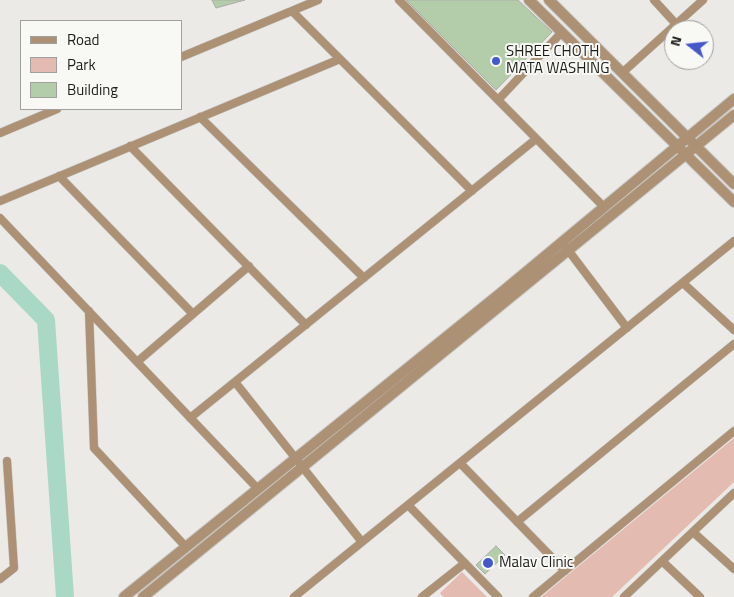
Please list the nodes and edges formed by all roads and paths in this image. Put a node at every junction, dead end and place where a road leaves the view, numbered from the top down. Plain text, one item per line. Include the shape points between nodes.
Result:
1 (318, 0) edge
2 (399, 0) edge
3 (529, 0) edge
4 (549, 0) edge
5 (654, 0) edge
6 (703, 0) edge
7 (292, 11) junction
8 (672, 20) edge
9 (680, 20) edge
10 (562, 32) junction
11 (664, 35) edge
12 (182, 57) edge
13 (340, 59) junction
14 (622, 73) junction
15 (734, 99) edge
16 (498, 100) junction
17 (55, 110) edge
18 (734, 115) edge
19 (200, 117) junction
20 (0, 133) edge
21 (687, 138) junction
22 (536, 139) junction
23 (130, 146) junction
24 (696, 146) junction
25 (676, 147) junction
26 (685, 155) junction
27 (58, 176) junction
28 (734, 184) edge
29 (472, 191) junction
30 (0, 201) edge
31 (734, 202) edge
32 (604, 207) junction
33 (0, 218) edge
34 (734, 241) edge
35 (562, 242) junction
36 (569, 251) junction
37 (249, 266) junction
38 (364, 278) junction
39 (683, 283) junction
40 (88, 311) junction
41 (193, 314) junction
42 (306, 325) junction
43 (627, 328) junction
44 (734, 330) edge
45 (734, 344) edge
46 (137, 362) junction
47 (235, 382) junction
48 (190, 418) junction
49 (734, 431) edge
50 (296, 458) junction
51 (460, 463) junction
52 (0, 467) edge
53 (303, 468) junction
54 (258, 489) junction
55 (734, 492) edge
56 (727, 499) junction
57 (408, 505) junction
58 (734, 506) edge
59 (517, 522) junction
60 (693, 532) junction
61 (362, 542) junction
62 (186, 547) junction
63 (662, 561) junction
64 (465, 563) junction
65 (734, 569) edge
66 (565, 571) junction
67 (0, 579) edge
68 (433, 594) edge
69 (626, 596) edge
70 (124, 597) edge
71 (143, 597) edge
72 (294, 597) edge
73 (422, 597) edge
74 (498, 597) edge
75 (533, 597) edge
76 (700, 597) edge

1 - 7 street
2 - 16 street
3 - 10 street
4 - 14 street
5 - 8 street
6 - 9 street
7 - 12 street
7 - 13 street
10 - 16 street
10 - 25 street
11 - 14 street
13 - 19 street
13 - 29 street
14 - 21 street
15 - 21 street
16 - 22 street
17 - 20 street
18 - 24 street
19 - 23 street
19 - 38 street
21 - 24 street
21 - 25 street
22 - 29 street
22 - 32 street
23 - 27 street
23 - 37 street
24 - 26 street
24 - 28 street
25 - 26 street
25 - 32 street
26 - 31 street
26 - 36 street
27 - 30 street
27 - 41 street
29 - 38 street
32 - 35 street
33 - 40 street
34 - 39 street
35 - 36 street
35 - 50 street
36 - 43 street
36 - 53 street
37 - 41 street
37 - 42 street
38 - 42 street
39 - 43 street
39 - 44 street
40 - 46 street
40 - 62 street via 94,448
41 - 46 street
42 - 47 street
43 - 51 street
45 - 59 street
46 - 48 street
47 - 48 street
47 - 50 street
48 - 54 street
49 - 66 street
50 - 53 street
50 - 54 street
51 - 57 street
51 - 59 street
52 - 67 street via 7,461 14,568
53 - 61 street
53 - 71 street
54 - 62 street
55 - 56 street
56 - 58 street
56 - 60 street
57 - 61 street
57 - 64 street
59 - 66 street
60 - 63 street
60 - 65 street
61 - 72 street
62 - 70 street
63 - 69 street
63 - 76 street
64 - 68 street
64 - 74 street
66 - 75 street
68 - 73 street

